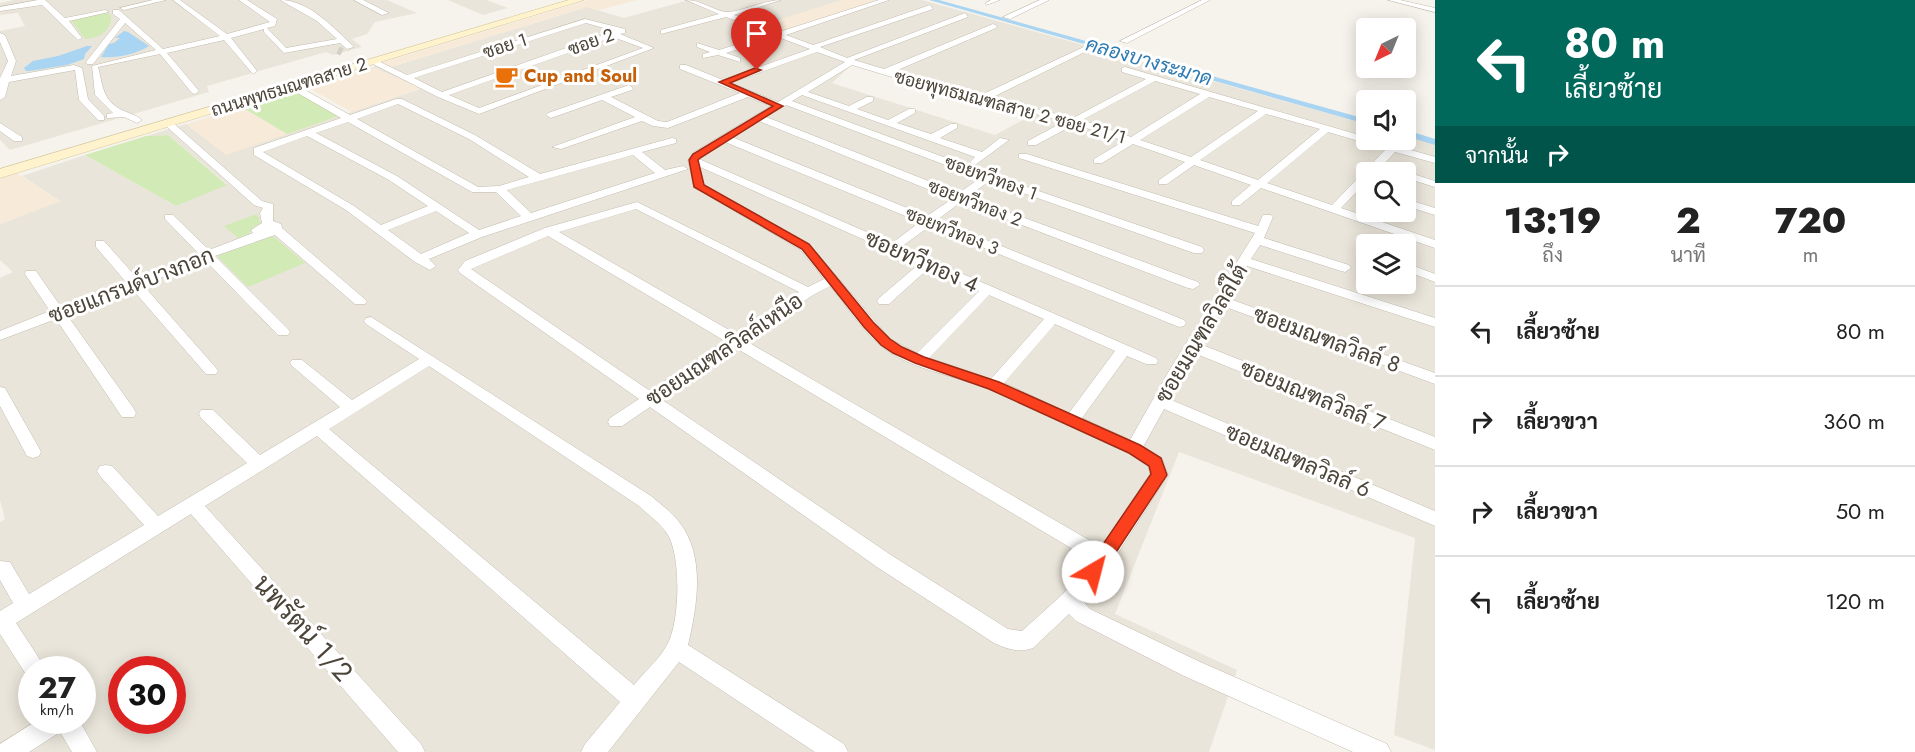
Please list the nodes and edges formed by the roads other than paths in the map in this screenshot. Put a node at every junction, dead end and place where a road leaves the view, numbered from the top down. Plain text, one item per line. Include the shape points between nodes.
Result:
1 (163, 0) edge
2 (176, 0) edge
3 (242, 0) edge
4 (283, 0) edge
5 (357, 0) edge
6 (579, 0) edge
7 (689, 0) edge
8 (720, 0) edge
9 (778, 0) edge
10 (886, 0) edge
11 (997, 0) edge
12 (1046, 0) edge
13 (1207, 0) edge
14 (1391, 0) edge
15 (41, 1) edge
16 (551, 1) edge
17 (988, 4) dead end
18 (702, 5) junction
19 (930, 7) dead end
20 (124, 8) junction
21 (0, 9) edge
22 (1435, 10) edge
23 (105, 12) junction
24 (116, 12) junction
25 (385, 13) dead end
26 (728, 14) junction
27 (965, 15) dead end
28 (1007, 17) dead end
29 (124, 19) junction
30 (64, 20) junction
31 (605, 25) joint
32 (993, 26) dead end
33 (267, 30) dead end
34 (664, 32) dead end
35 (435, 33) junction
36 (779, 34) junction
37 (1, 35) edge
38 (615, 35) junction
39 (226, 37) junction
40 (78, 38) dead end
41 (450, 38) junction
42 (733, 38) dead end
43 (1124, 41) dead end
44 (748, 44) junction
45 (700, 45) dead end
46 (1088, 47) dead end
47 (816, 48) junction
48 (347, 49) junction
49 (763, 49) dead end
50 (161, 51) junction
51 (719, 52) junction
52 (706, 56) dead end
53 (737, 60) dead end
54 (371, 61) junction
55 (850, 61) junction
56 (95, 65) junction
57 (683, 67) dead end
58 (77, 69) junction
59 (1125, 70) dead end
60 (254, 71) dead end
61 (885, 72) junction
62 (406, 78) junction
63 (1154, 78) junction
64 (3, 80) edge
65 (723, 82) junction
66 (292, 86) junction
67 (629, 88) dead end
68 (195, 91) dead end
69 (749, 93) junction
70 (801, 93) junction
71 (441, 94) junction
72 (1207, 94) junction
73 (0, 97) edge
74 (603, 97) junction
75 (870, 99) dead end
76 (981, 99) junction
77 (782, 104) junction
78 (849, 109) junction
79 (912, 111) dead end
80 (1264, 111) junction
81 (119, 113) junction
82 (551, 115) dead end
83 (351, 117) junction
84 (166, 118) junction
85 (641, 118) junction
86 (759, 118) junction
87 (137, 120) junction
88 (1075, 121) junction
89 (889, 123) junction
90 (102, 124) junction
91 (0, 126) edge
92 (954, 126) dead end
93 (1326, 129) junction
94 (307, 132) junction
95 (725, 138) junction
96 (933, 138) junction
97 (1356, 138) edge
98 (18, 139) dead end
99 (66, 140) dead end
100 (1004, 140) dead end
101 (672, 141) dead end
102 (1133, 141) junction
103 (1032, 143) dead end
104 (557, 147) dead end
105 (1391, 150) edge
106 (1400, 150) edge
107 (635, 152) junction
108 (1023, 156) dead end
109 (1435, 160) edge
110 (1098, 161) dead end
111 (1194, 162) junction
112 (1380, 162) edge
113 (688, 165) junction
114 (0, 174) edge
115 (663, 174) junction
116 (988, 177) junction
117 (538, 178) junction
118 (1416, 178) edge
119 (1163, 182) dead end
120 (1260, 184) junction
121 (1435, 184) edge
122 (500, 189) junction
123 (1356, 192) edge
124 (960, 198) junction
125 (1236, 202) dead end
126 (1416, 205) edge
127 (436, 207) junction
128 (1334, 209) junction
129 (1435, 212) edge
130 (527, 216) junction
131 (169, 217) dead end
132 (928, 221) junction
133 (268, 225) junction
134 (1262, 229) junction
135 (380, 230) junction
136 (549, 231) junction
137 (478, 234) junction
138 (100, 244) dead end
139 (1435, 244) edge
140 (892, 248) junction
141 (1198, 250) dead end
142 (207, 255) junction
143 (419, 259) junction
144 (1244, 261) junction
145 (928, 263) junction
146 (430, 266) dead end
147 (1344, 268) dead end
148 (1416, 271) edge
149 (31, 273) dead end
150 (1435, 278) edge
151 (832, 279) junction
152 (135, 284) junction
153 (1193, 285) dead end
154 (988, 290) junction
155 (808, 292) junction
156 (1219, 300) junction
157 (360, 301) dead end
158 (884, 301) dead end
159 (59, 313) junction
160 (1053, 318) junction
161 (371, 321) dead end
162 (1179, 323) dead end
163 (1435, 323) edge
164 (284, 332) dead end
165 (0, 336) edge
166 (736, 341) junction
167 (1191, 346) junction
168 (1124, 349) junction
169 (429, 360) junction
170 (919, 360) junction
171 (1151, 361) dead end
172 (297, 363) dead end
173 (212, 371) dead end
174 (1435, 379) edge
175 (994, 386) junction
176 (0, 392) edge
177 (650, 399) junction
178 (1160, 401) junction
179 (351, 407) junction
180 (128, 413) dead end
181 (207, 414) dead end
182 (1072, 420) junction
183 (616, 422) dead end
184 (318, 428) junction
185 (1435, 444) edge
186 (1134, 449) junction
187 (33, 452) dead end
188 (259, 464) junction
189 (106, 471) dead end
190 (193, 504) junction
191 (1435, 519) edge
192 (156, 526) junction
193 (1104, 558) junction
194 (3, 568) dead end
195 (1070, 600) junction
196 (25, 606) junction
197 (1, 621) edge
198 (677, 649) junction
199 (26, 656) edge
200 (636, 700) junction
201 (36, 734) edge
202 (74, 734) edge
203 (8, 752) edge
204 (85, 752) edge
205 (413, 752) edge
206 (593, 752) edge
207 (836, 752) edge
208 (1379, 752) edge

1 - 20 street
2 - 39 street
3 - 39 street via 274,21 267,27
4 - 48 street via 332,28
5 - 25 street
6 - 41 main road, ถนนพุทธมณฑลสาย 2
7 - 18 street, ซอยพุทธมณฑลสาย 2 ซอย 21/1
8 - 18 street
9 - 26 street
10 - 36 street
11 - 17 street
12 - 28 street
13 - 43 street
14 - 22 street
15 - 21 street
15 - 30 street
16 - 35 main road, ถนนพุทธมณฑลสาย 2
18 - 26 street, ซอยพุทธมณฑลสาย 2 ซอย 21/1
19 - 47 street
20 - 23 street
20 - 24 street
23 - 24 street
23 - 30 street
24 - 29 street
26 - 34 street
26 - 36 street, ซอยพุทธมณฑลสาย 2 ซอย 21/1
27 - 55 street
29 - 50 street
29 - 56 street via 97,49
30 - 40 street
31 - 38 street, ซอย 2 via 622,31
31 - 62 street, ซอย 1 via 585,21
32 - 61 street
33 - 48 street via 284,51
35 - 41 main road via 455,34
35 - 48 main road, ถนนพุทธมณฑลสาย 2
36 - 44 street
36 - 47 street, ซอยพุทธมณฑลสาย 2 ซอย 21/1
37 - 64 street via 12,61
38 - 71 street, ซอย 2
38 - 71 street via 650,48 484,109 473,110
39 - 50 street
39 - 60 street
41 - 54 main road, ถนนพุทธมณฑลสาย 2
42 - 44 street
44 - 49 street
44 - 51 street
45 - 51 street
46 - 76 street
47 - 55 street, ซอยพุทธมณฑลสาย 2 ซอย 21/1
47 - 65 street
48 - 84 main road, ถนนพุทธมณฑลสาย 2
50 - 56 street
50 - 68 street
51 - 52 street
51 - 53 street
54 - 62 street
54 - 66 main road, ถนนพุทธมณฑลสาย 2
55 - 61 street, ซอยพุทธมณฑลสาย 2 ซอย 21/1
55 - 70 street
56 - 58 street
56 - 81 street via 99,97
57 - 65 street, ซอยทวีทอง 1
58 - 64 street
58 - 90 street via 84,100
59 - 63 street
61 - 76 street, ซอยพุทธมณฑลสาย 2 ซอย 21/1
62 - 71 street
63 - 72 street
63 - 88 street
64 - 73 street
65 - 69 street, ซอยทวีทอง 1
66 - 83 street
66 - 84 main road, ถนนพุทธมณฑลสาย 2
67 - 74 street
69 - 77 street, ซอยทวีทอง 1
69 - 85 street via 669,125
70 - 77 street
70 - 78 street
72 - 80 street
72 - 102 street
74 - 82 street
74 - 85 street
75 - 78 street
76 - 88 street, ซอยพุทธมณฑลสาย 2 ซอย 21/1
77 - 86 street
77 - 116 street, ซอยทวีทอง 1
78 - 89 street
79 - 89 street
80 - 93 street
80 - 111 street
81 - 87 street
81 - 90 street
83 - 94 street
83 - 117 street via 405,99
83 - 122 street via 469,188
84 - 87 main road, ถนนพุทธมณฑลสาย 2
84 - 114 main road, ถนนพุทธมณฑลสาย 2
84 - 133 street via 258,203 257,209
85 - 104 street
86 - 95 street
86 - 124 street, ซอยทวีทอง 2
87 - 90 main road, ถนนพุทธมณฑลสาย 2
88 - 102 street, ซอยพุทธมณฑลสาย 2 ซอย 21/1
88 - 103 street
89 - 96 street
90 - 99 main road, ถนนพุทธมณฑลสาย 2
91 - 98 street
92 - 96 street
93 - 97 street
93 - 120 street
94 - 127 street via 366,162
94 - 135 street via 262,148 258,153
95 - 113 street
95 - 132 street, ซอยทวีทอง 3
96 - 100 street via 979,159
101 - 107 street
102 - 110 street
102 - 111 street, ซอยพุทธมณฑลสาย 2 ซอย 21/1
105 - 112 street
106 - 109 street
107 - 115 street
107 - 117 street
108 - 134 street
111 - 119 street
111 - 120 street, ซอยพุทธมณฑลสาย 2 ซอย 21/1
113 - 115 street
113 - 140 street, ซอยทวีทอง 4
113 - 151 street via 699,187 798,242
115 - 130 street
116 - 124 street
116 - 141 street, ซอยทวีทอง 1
117 - 122 street
118 - 121 street
120 - 125 street
120 - 128 street, ซอยพุทธมณฑลสาย 2 ซอย 21/1
122 - 130 street
123 - 128 street
124 - 132 street
124 - 153 street, ซอยทวีทอง 2
126 - 129 street
127 - 135 street
127 - 137 street
128 - 139 street, ซอยพุทธมณฑลสาย 2 ซอย 21/1
130 - 137 street
131 - 142 street
132 - 140 street
132 - 162 street, ซอยทวีทอง 3
133 - 142 street, ซอยแกรนด์บางกอก
133 - 157 street
134 - 144 street, ซอยมณฑลวิลล์ใต้
134 - 147 street
135 - 143 street
136 - 155 street via 641,205
136 - 166 street
136 - 177 street via 469,264 464,270
137 - 143 street
138 - 152 street
140 - 145 street, ซอยทวีทอง 4
142 - 152 street, ซอยแกรนด์บางกอก
142 - 164 street
143 - 146 street
144 - 156 street, ซอยมณฑลวิลล์ใต้
144 - 163 street
145 - 154 street, ซอยทวีทอง 4
145 - 158 street
148 - 150 street
149 - 159 street
151 - 155 street, ซอยมณฑลวิลล์เหนือ
151 - 170 street via 885,342
152 - 159 street, ซอยแกรนด์บางกอก
152 - 173 street
154 - 160 street, ซอยทวีทอง 4
154 - 170 street
155 - 166 street, ซอยมณฑลวิลล์เหนือ
156 - 167 street, ซอยมณฑลวิลล์ใต้
156 - 174 street, ซอยมณฑลวิลล์ 8
159 - 165 street, ซอยแกรนด์บางกอก
159 - 180 street
160 - 168 street, ซอยทวีทอง 4
160 - 175 street
161 - 169 street
166 - 177 street, ซอยมณฑลวิลล์เหนือ
166 - 193 street
167 - 178 street, ซอยมณฑลวิลล์ใต้
167 - 185 street, ซอยมณฑลวิลล์ 7
168 - 171 street, ซอยทวีทอง 4
168 - 182 street
169 - 179 street
169 - 198 street via 645,501 673,527 687,566 686,610
170 - 175 street
172 - 179 street
175 - 182 street
176 - 187 street
177 - 183 street, ซอยมณฑลวิลล์เหนือ
177 - 195 street via 884,561 1001,636 1026,641
178 - 186 street, ซอยมณฑลวิลล์ใต้
178 - 191 street, ซอยมณฑลวิลล์ 6
179 - 184 street
181 - 188 street
182 - 186 street
184 - 188 street
184 - 200 street
186 - 193 street via 1156,462 1159,475
188 - 190 street
189 - 192 street
190 - 192 street
190 - 205 street, นพรัตน์ 1/2
192 - 196 street
193 - 195 street
194 - 196 street
195 - 208 street via 1083,615 1140,645
196 - 197 street
197 - 199 street
198 - 200 street
198 - 207 street
200 - 206 street
201 - 203 street
202 - 204 street

